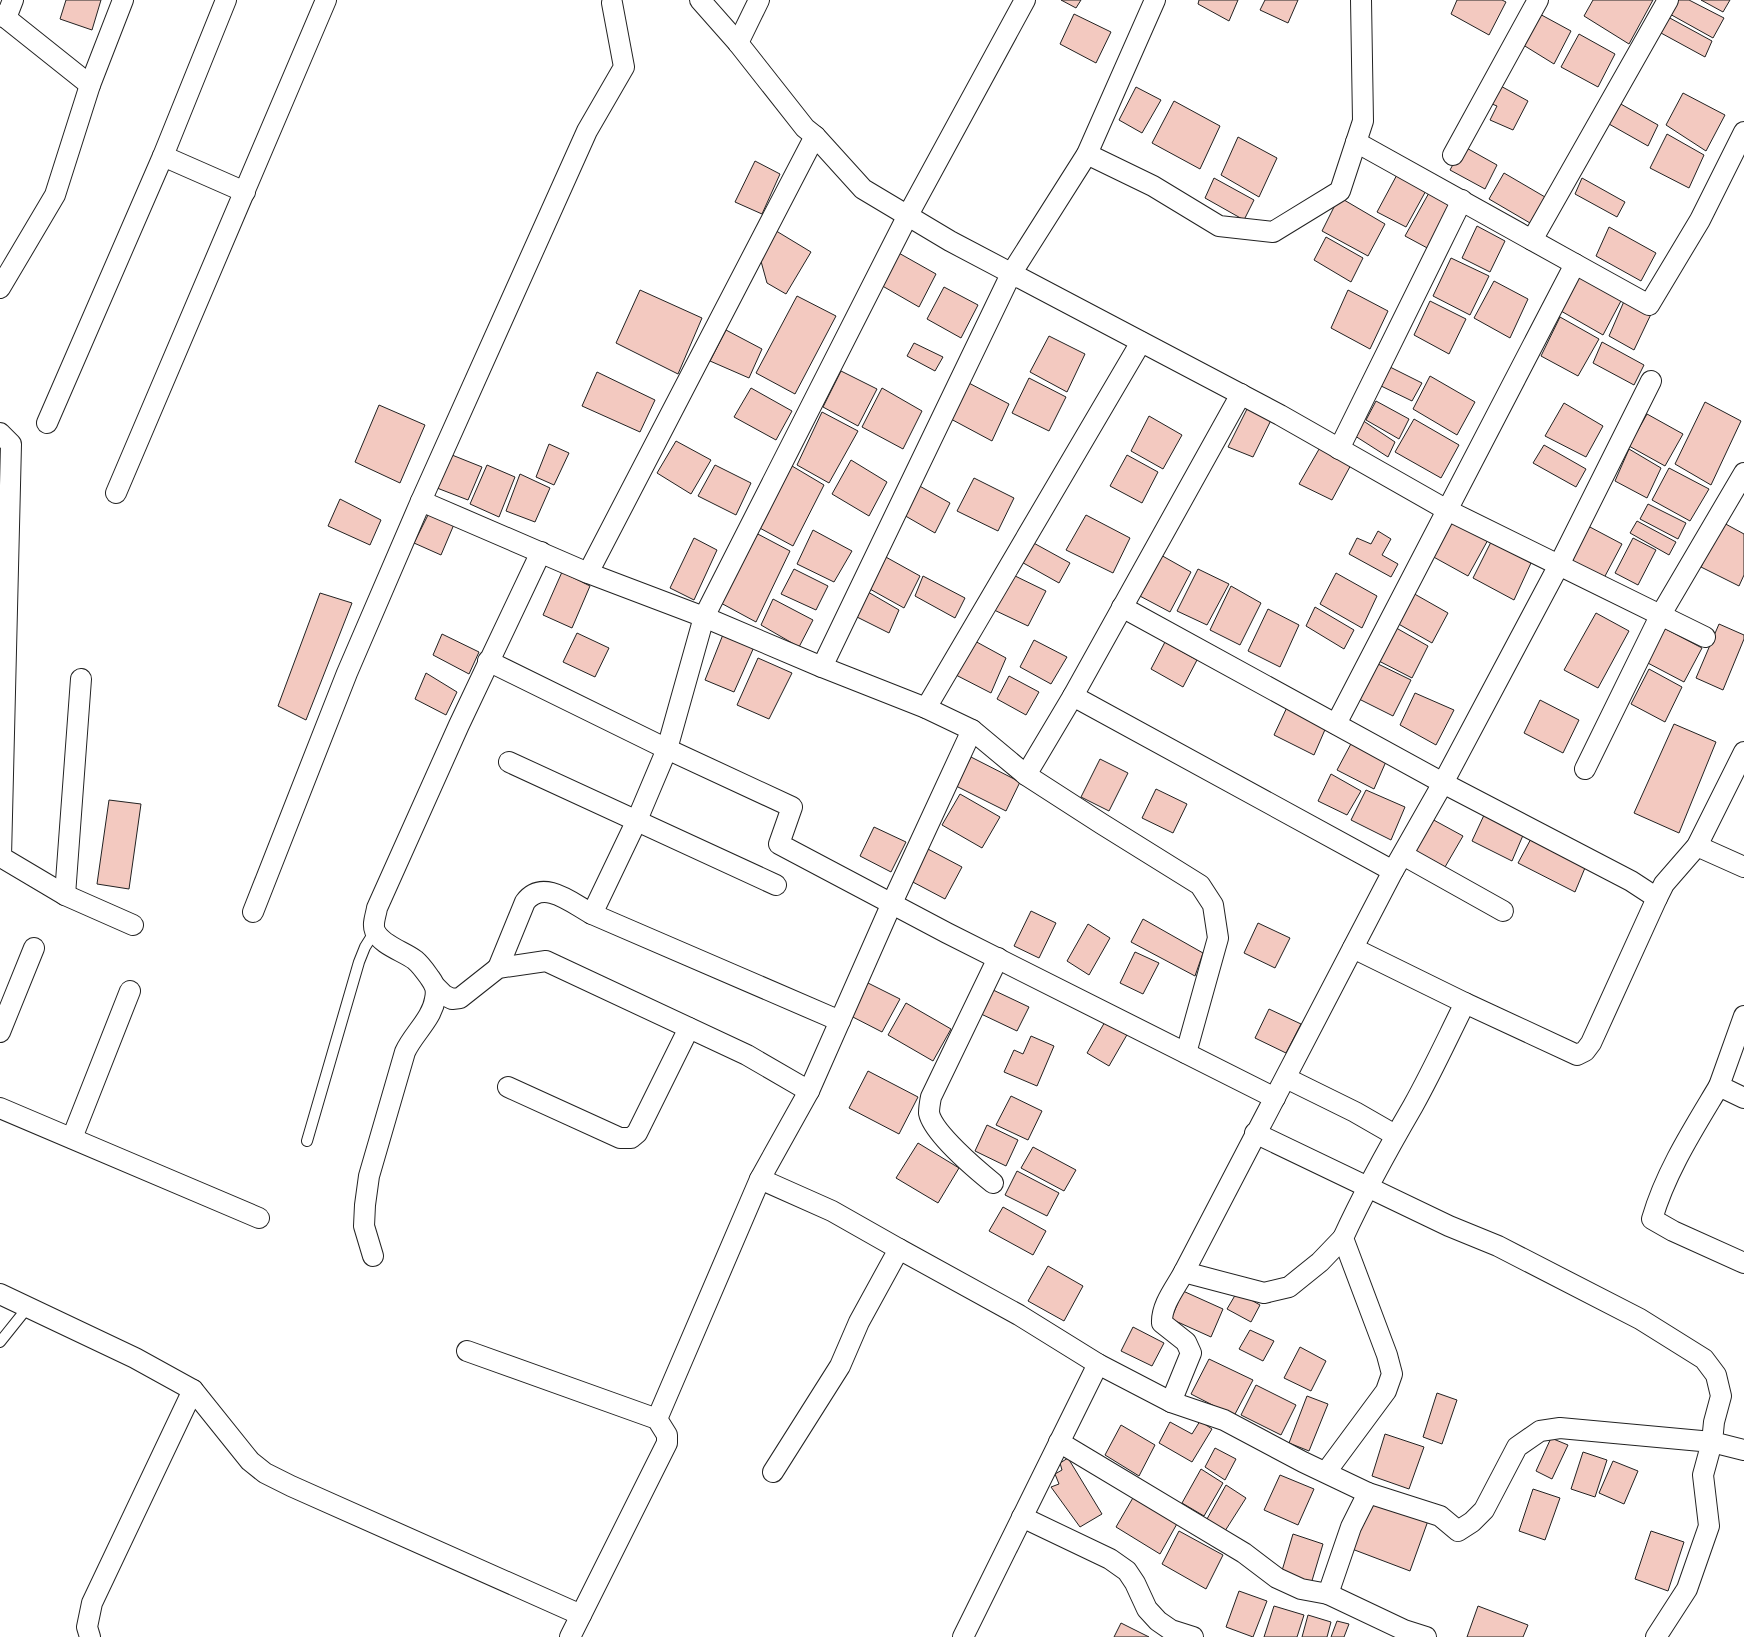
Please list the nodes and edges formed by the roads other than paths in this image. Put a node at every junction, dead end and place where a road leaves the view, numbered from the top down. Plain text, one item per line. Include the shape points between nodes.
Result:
1 (123, 0) edge
2 (226, 0) edge
3 (326, 0) edge
4 (700, 0) edge
5 (759, 0) edge
6 (1025, 0) edge
7 (1155, 0) edge
8 (1361, 0) edge
9 (1538, 0) edge
10 (1668, 0) edge
11 (612, 3) dead end
12 (6, 11) edge
13 (738, 43) junction
14 (90, 85) junction
15 (1744, 132) edge
16 (815, 136) junction
17 (1356, 142) junction
18 (1088, 154) junction
19 (1453, 155) dead end
20 (163, 156) junction
21 (245, 192) junction
22 (1462, 200) junction
23 (908, 215) junction
24 (1532, 240) junction
25 (1575, 264) junction
26 (1011, 274) junction
27 (0, 288) edge
28 (1141, 342) junction
29 (1651, 381) dead end
30 (1241, 394) junction
31 (47, 423) dead end
32 (0, 433) edge
33 (1339, 448) junction
34 (1744, 473) edge
35 (116, 493) dead end
36 (421, 501) junction
37 (1447, 510) junction
38 (541, 552) junction
39 (1559, 566) junction
40 (588, 573) junction
41 (1122, 607) junction
42 (1660, 616) junction
43 (704, 617) junction
44 (1705, 637) dead end
45 (488, 661) junction
46 (822, 668) junction
47 (81, 679) dead end
48 (1073, 696) junction
49 (926, 708) junction
50 (1336, 724) junction
51 (972, 730) junction
52 (667, 749) junction
53 (1744, 752) edge
54 (509, 762) dead end
55 (1585, 769) dead end
56 (1026, 775) junction
57 (1443, 783) junction
58 (638, 820) junction
59 (1697, 846) junction
60 (1398, 863) junction
61 (1744, 867) edge
62 (776, 885) dead end
63 (65, 894) junction
64 (1657, 898) junction
65 (892, 903) junction
66 (1503, 911) dead end
67 (252, 912) dead end
68 (592, 914) junction
69 (133, 925) dead end
70 (375, 931) junction
71 (34, 948) dead end
72 (1353, 948) junction
73 (998, 958) junction
74 (498, 968) junction
75 (436, 987) junction
76 (130, 991) dead end
77 (1465, 1003) junction
78 (1744, 1016) edge
79 (840, 1021) junction
80 (689, 1028) junction
81 (0, 1032) edge
82 (1186, 1054) junction
83 (1286, 1078) junction
84 (1719, 1086) junction
85 (508, 1087) dead end
86 (809, 1091) junction
87 (1275, 1098) junction
88 (1744, 1098) edge
89 (0, 1108) edge
90 (1255, 1133) junction
91 (1395, 1135) junction
92 (72, 1138) junction
93 (307, 1141) dead end
94 (760, 1179) junction
95 (993, 1183) dead end
96 (1368, 1187) junction
97 (259, 1218) dead end
98 (1343, 1238) junction
99 (899, 1249) junction
100 (373, 1256) dead end
101 (1744, 1263) edge
102 (1184, 1272) junction
103 (0, 1294) edge
104 (28, 1306) junction
105 (0, 1342) edge
106 (467, 1351) dead end
107 (1098, 1364) junction
108 (193, 1390) junction
109 (1171, 1402) junction
110 (657, 1419) junction
111 (1059, 1442) junction
112 (1712, 1442) junction
113 (1744, 1450) edge
114 (773, 1472) dead end
115 (1326, 1472) junction
116 (1368, 1493) junction
117 (1022, 1517) junction
118 (1328, 1594) junction
119 (582, 1615) junction
120 (90, 1637) edge
121 (570, 1637) edge
122 (963, 1637) edge
123 (1193, 1637) edge
124 (1426, 1637) edge
125 (1656, 1637) edge

1 - 14 street
2 - 20 street
3 - 21 street
4 - 13 street
5 - 13 street
6 - 23 street
7 - 18 street
8 - 17 street via 1363,121
9 - 19 street
10 - 24 street
11 - 36 street via 624,67 587,131
12 - 14 street
13 - 16 street
14 - 27 street via 55,195
15 - 25 street via 1700,220 1649,305
16 - 23 street via 862,189
16 - 40 street
17 - 18 street via 1340,192 1273,232 1219,226 1153,186
17 - 22 street
18 - 26 street
20 - 21 street
20 - 31 street
21 - 35 street
22 - 24 street
22 - 33 street
23 - 26 street
23 - 43 street
24 - 25 street
25 - 37 street
26 - 28 street
26 - 46 street
28 - 30 street
28 - 49 street
29 - 39 street
30 - 33 street
30 - 41 street
32 - 63 street via 11,444 1,857
33 - 37 street
34 - 42 street
36 - 38 street
36 - 67 street via 347,673
37 - 39 street
37 - 50 street
38 - 40 street
38 - 45 street
39 - 42 street
39 - 57 street
40 - 43 street
41 - 48 street
41 - 50 street
42 - 44 street
42 - 55 street
43 - 46 street
43 - 52 street
45 - 52 street
45 - 70 street via 377,908
46 - 49 street
47 - 63 street
48 - 56 street
48 - 60 street
49 - 51 street
50 - 57 street
51 - 56 street
51 - 65 street
52 - 58 street
52 - 65 street via 792,808 779,844
53 - 59 street
54 - 58 street
56 - 82 street via 1200,884 1213,905 1218,938
57 - 60 street
57 - 64 street via 1631,881
58 - 62 street
58 - 68 street
59 - 61 street
59 - 64 street via 1664,884
60 - 66 street
60 - 72 street
63 - 69 street
64 - 77 street via 1585,1051 1577,1055
65 - 73 street
65 - 79 street
68 - 74 street via 555,894 540,891 531,894
68 - 79 street
70 - 75 street via 384,942 422,967
70 - 93 lane via 358,962
71 - 81 street
72 - 77 street
72 - 83 street
73 - 82 street
73 - 95 street via 931,1097 929,1114 961,1156
74 - 75 street via 460,998 452,999
74 - 80 street via 546,961
75 - 100 street via 431,1011 405,1052 369,1176 364,1226
76 - 92 street
77 - 91 street
78 - 84 street
79 - 86 street
80 - 85 street via 637,1132 631,1138 620,1138
80 - 86 street
82 - 87 street
83 - 87 street
83 - 91 street
84 - 88 street
84 - 101 street via 1683,1145 1658,1198 1652,1219
86 - 94 street
87 - 90 street
89 - 92 street
90 - 96 street
90 - 102 street
91 - 96 street
92 - 97 street
94 - 99 street via 832,1211
94 - 110 street
96 - 98 street
96 - 112 street via 1498,1246 1640,1320 1704,1359 1716,1375 1721,1396
98 - 102 street via 1289,1287 1264,1293
98 - 115 street via 1392,1374 1386,1391
99 - 107 street
99 - 114 street via 858,1322 840,1366
102 - 109 street via 1162,1316 1162,1323 1186,1342 1191,1353
103 - 104 street
104 - 105 lane
104 - 108 street
106 - 110 street
107 - 109 street
107 - 111 street
108 - 119 street via 231,1440 265,1473
108 - 120 street via 92,1603 87,1627
109 - 115 street via 1224,1420
110 - 119 street via 667,1435 667,1443
111 - 117 street
111 - 118 street via 1244,1553 1276,1578 1301,1589
112 - 113 street
112 - 116 street via 1560,1428 1540,1430 1517,1447 1484,1510 1458,1531 1440,1516
112 - 125 street via 1703,1475 1708,1526 1687,1589
115 - 116 street
116 - 118 street via 1351,1527
117 - 122 street
117 - 123 street via 1110,1559 1127,1572 1158,1622
118 - 124 street
119 - 121 street

